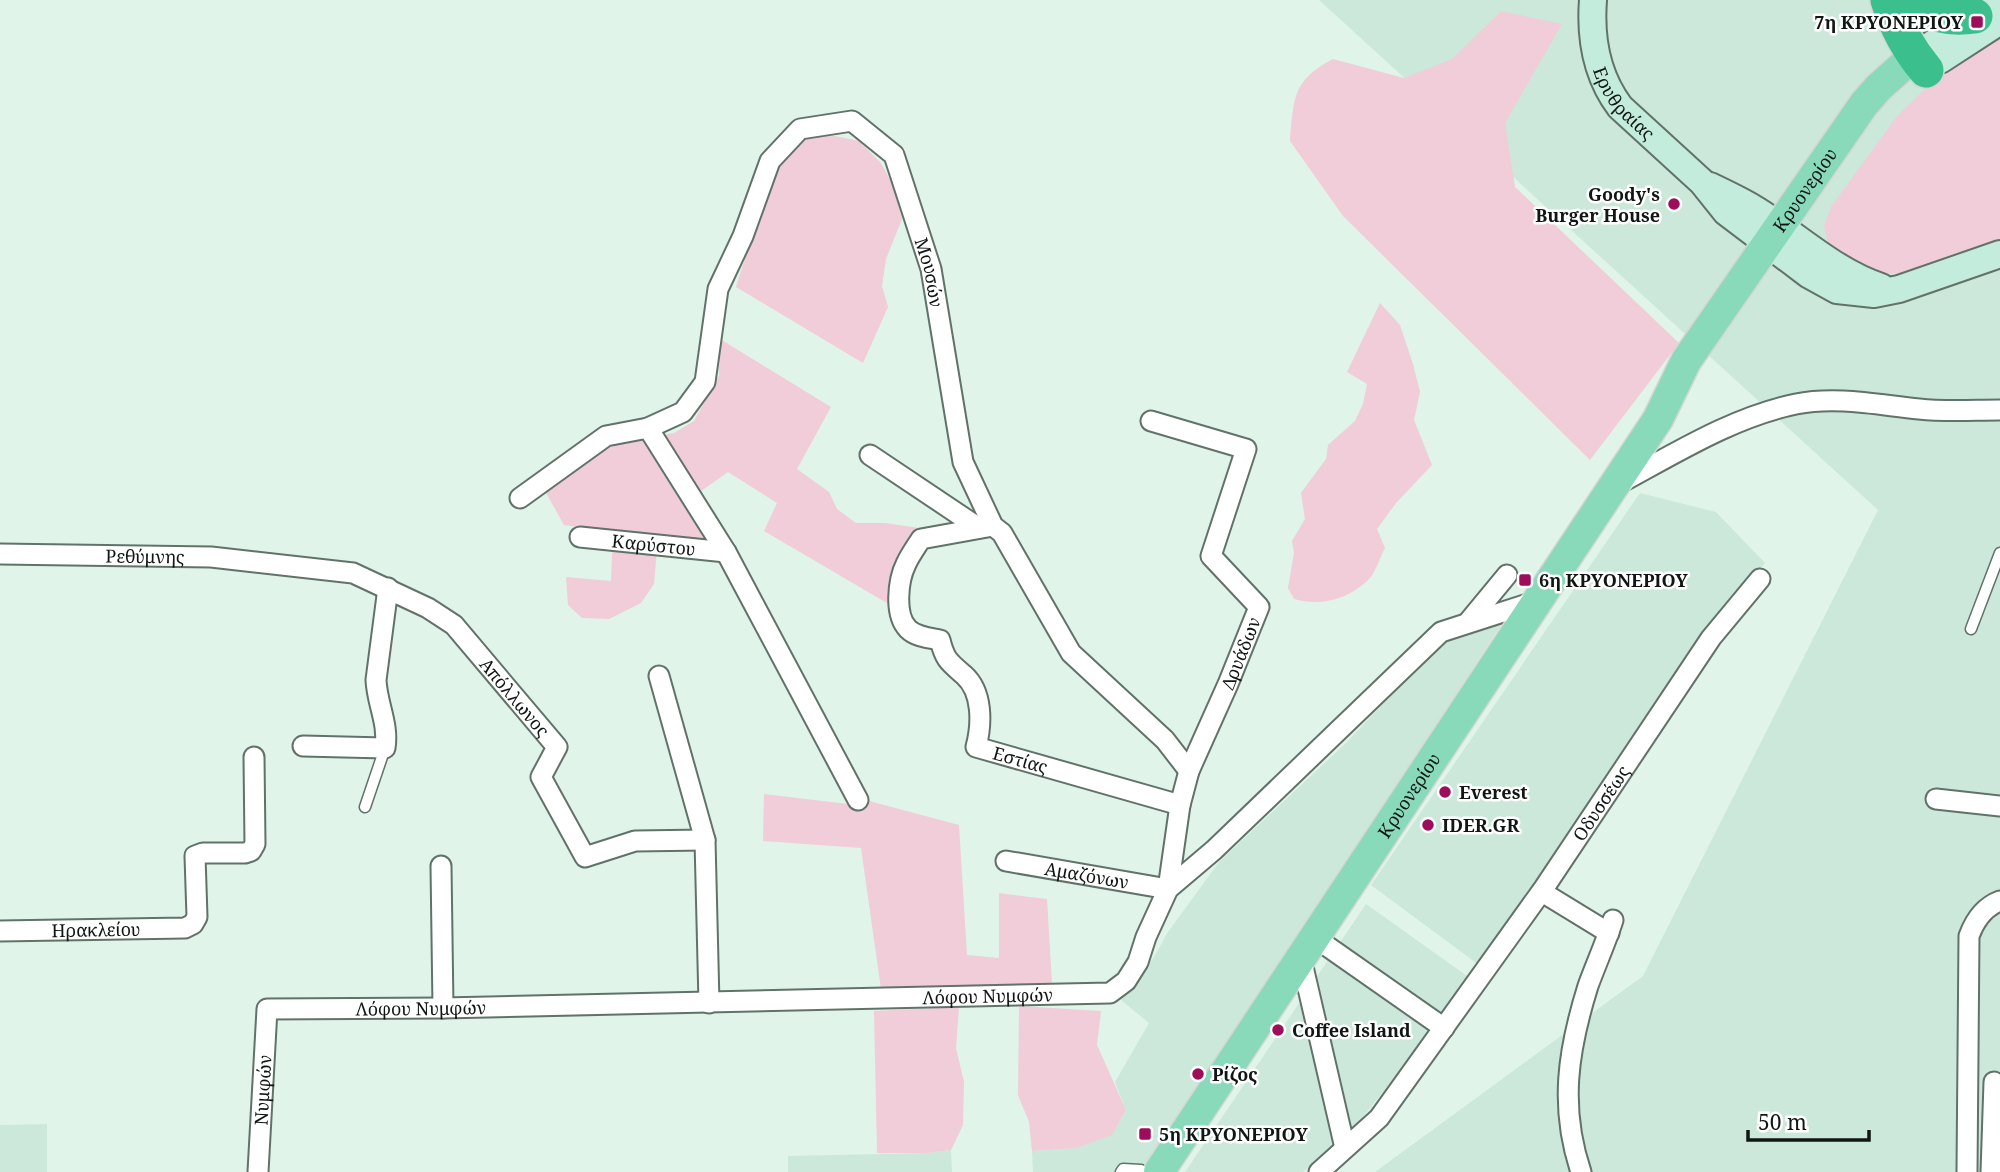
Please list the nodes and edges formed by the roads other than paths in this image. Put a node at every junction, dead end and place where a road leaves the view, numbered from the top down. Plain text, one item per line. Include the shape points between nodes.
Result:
1 (1593, 0) edge
2 (1902, 0) edge
3 (1992, 15) edge
4 (1928, 57) junction
5 (1781, 241) junction
6 (2000, 254) edge
7 (2000, 410) edge
8 (1151, 421) dead end
9 (648, 428) junction
10 (870, 455) dead end
11 (1613, 487) junction
12 (520, 498) dead end
13 (986, 527) junction
14 (580, 537) dead end
15 (726, 552) junction
16 (2000, 553) edge
17 (0, 554) edge
18 (289, 566) joint
19 (1507, 575) dead end
20 (1760, 579) dead end
21 (388, 588) junction
22 (1537, 601) junction
23 (1469, 621) junction
24 (1971, 629) dead end
25 (659, 676) dead end
26 (303, 747) dead end
27 (385, 748) junction
28 (254, 757) dead end
29 (1189, 771) junction
30 (1936, 799) dead end
31 (858, 800) dead end
32 (1180, 806) junction
33 (2000, 806) edge
34 (365, 807) dead end
35 (705, 840) junction
36 (1006, 861) dead end
37 (441, 866) dead end
38 (1168, 889) junction
39 (1542, 892) junction
40 (2000, 901) edge
41 (0, 931) edge
42 (1308, 947) junction
43 (709, 1003) junction
44 (443, 1008) junction
45 (267, 1009) joint
46 (1444, 1028) junction
47 (1994, 1082) dead end
48 (1345, 1148) junction
49 (1150, 1171) edge
50 (258, 1172) edge
51 (1121, 1172) edge
52 (1319, 1172) edge
53 (1581, 1172) edge
54 (1967, 1172) edge
55 (1991, 1172) edge

1 - 5 main road, Ερυθραίας via 1597,60 1620,107 1702,183 1737,198
2 - 3 highway via 1956,19
2 - 4 highway
3 - 4 main road, Κρυονερίου
4 - 5 main road, Κρυονερίου via 1879,87 1864,104
5 - 6 main road, Ερυθραίας via 1817,279 1837,290 1874,294
5 - 11 main road, Κρυονερίου via 1702,370 1658,419
7 - 11 street via 1921,410 1859,401 1798,404 1710,435
8 - 29 street, Δρυάδων via 1246,449 1211,556 1259,607
9 - 12 street, Μουσών via 606,436
9 - 13 street, Μουσών via 683,412 705,382 718,289 770,161 800,129 852,121 894,155 931,269 963,462
9 - 15 street
10 - 13 street
11 - 22 main road, Κρυονερίου
13 - 29 street, Μουσών via 1002,533 1071,653 1165,740
13 - 32 street, Εστίας via 921,540 905,565 899,593 907,628 940,640 949,664 965,676 977,699 981,724 976,747
14 - 15 street, Καρύστου
15 - 31 street
16 - 24 lane
17 - 18 street, Ρεθύμνης via 211,557
18 - 21 street, Απόλλωνος via 353,573
19 - 23 street
20 - 39 street, Οδυσσέως via 1711,638
21 - 27 street via 376,680 385,719
21 - 35 street, Απόλλωνος via 454,625 556,747 541,777 585,857 635,841
22 - 23 street, Λόφου Νυμφών
22 - 42 main road, Κρυονερίου
23 - 38 street, Λόφου Νυμφών via 1441,632
25 - 35 street
26 - 27 street
27 - 34 lane
28 - 41 street, Ηρακλείου via 255,844 245,853 195,856 197,917 193,924 138,930
29 - 32 street, Δρυάδων
30 - 33 street
32 - 38 street, Δρυάδων
35 - 43 street
36 - 38 street, Αμαζόνων
37 - 44 street
38 - 43 street, Λόφου Νυμφών via 1138,962 1126,981 1110,993
39 - 46 street, Οδυσσέως
39 - 53 street via 1611,926 1588,986 1568,1070 1568,1119
40 - 54 street via 1977,918 1969,936
42 - 46 street
42 - 48 street
42 - 49 main road, Κρυονερίου
43 - 44 street, Λόφου Νυμφών
44 - 45 street, Λόφου Νυμφών
45 - 50 street, Νυμφών
46 - 48 street, Οδυσσέως via 1379,1118
47 - 55 street
48 - 52 street, Οδυσσέως
49 - 51 lane

